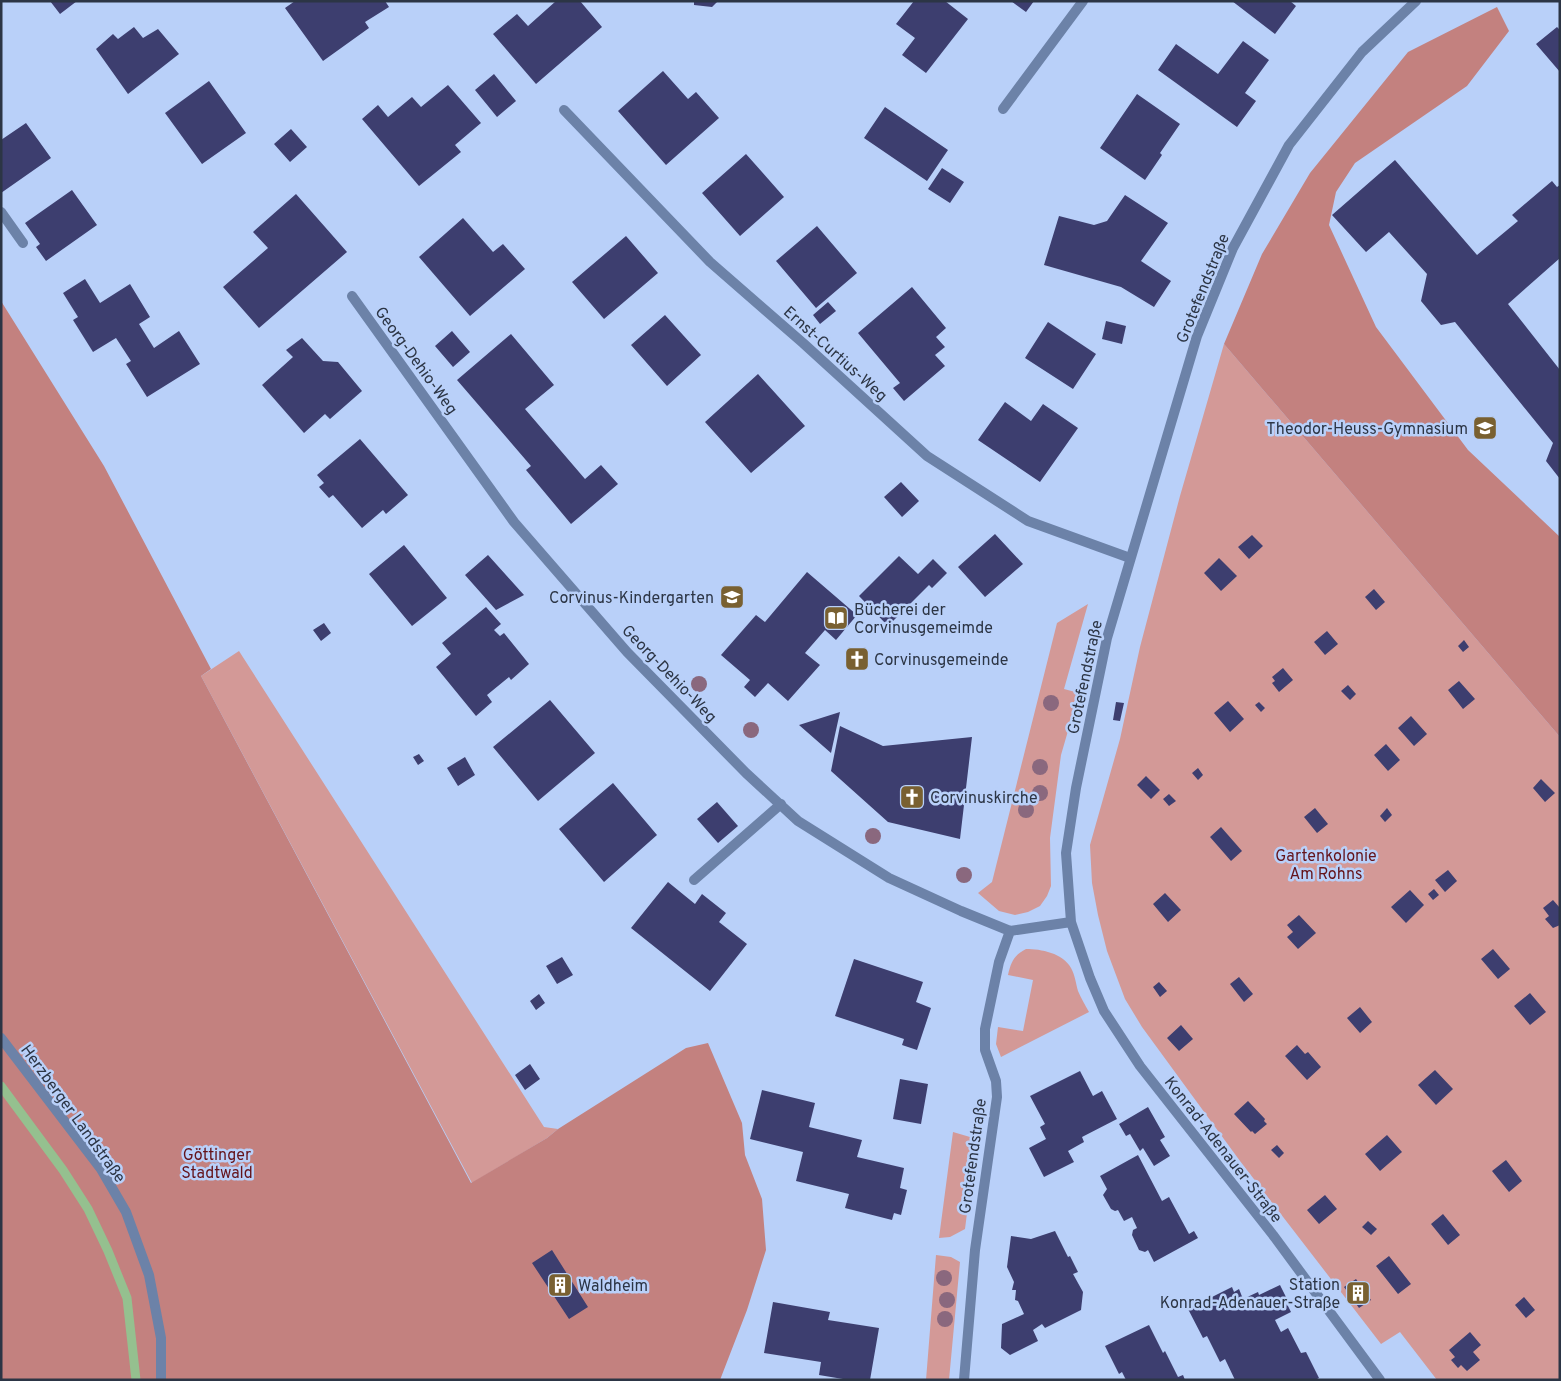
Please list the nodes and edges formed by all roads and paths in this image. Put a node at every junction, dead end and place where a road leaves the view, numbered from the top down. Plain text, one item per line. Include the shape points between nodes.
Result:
1 (1083, 1) edge
2 (1416, 1) edge
3 (1003, 109) dead end
4 (564, 110) dead end
5 (1, 212) edge
6 (23, 243) dead end
7 (352, 296) dead end
8 (1130, 558) junction
9 (781, 804) junction
10 (694, 880) dead end
11 (1071, 922) junction
12 (1010, 930) junction
13 (1, 1038) edge
14 (161, 1380) edge
15 (964, 1380) edge
16 (1380, 1380) edge

1 - 3 street
2 - 8 street, Grotefendstraße via 1362,52 1289,145 1233,248 1197,336
4 - 8 street, Ernst-Curtius-Weg via 710,262 927,456 1028,521
5 - 6 street
7 - 9 street, Georg-Dehio-Weg via 514,522 627,652
8 - 11 street, Grotefendstraße via 1107,638 1076,788 1066,854
9 - 10 street
9 - 12 street, Georg-Dehio-Weg via 798,820 890,878
11 - 12 street
11 - 16 street, Konrad-Adenauer-Straße via 1104,1011 1140,1066 1273,1235
12 - 15 street, Grotefendstraße via 999,962 985,1029 984,1050 996,1081 997,1097 974,1250
13 - 14 street, Herzberger Landstraße via 101,1169 126,1212 149,1275 161,1338

